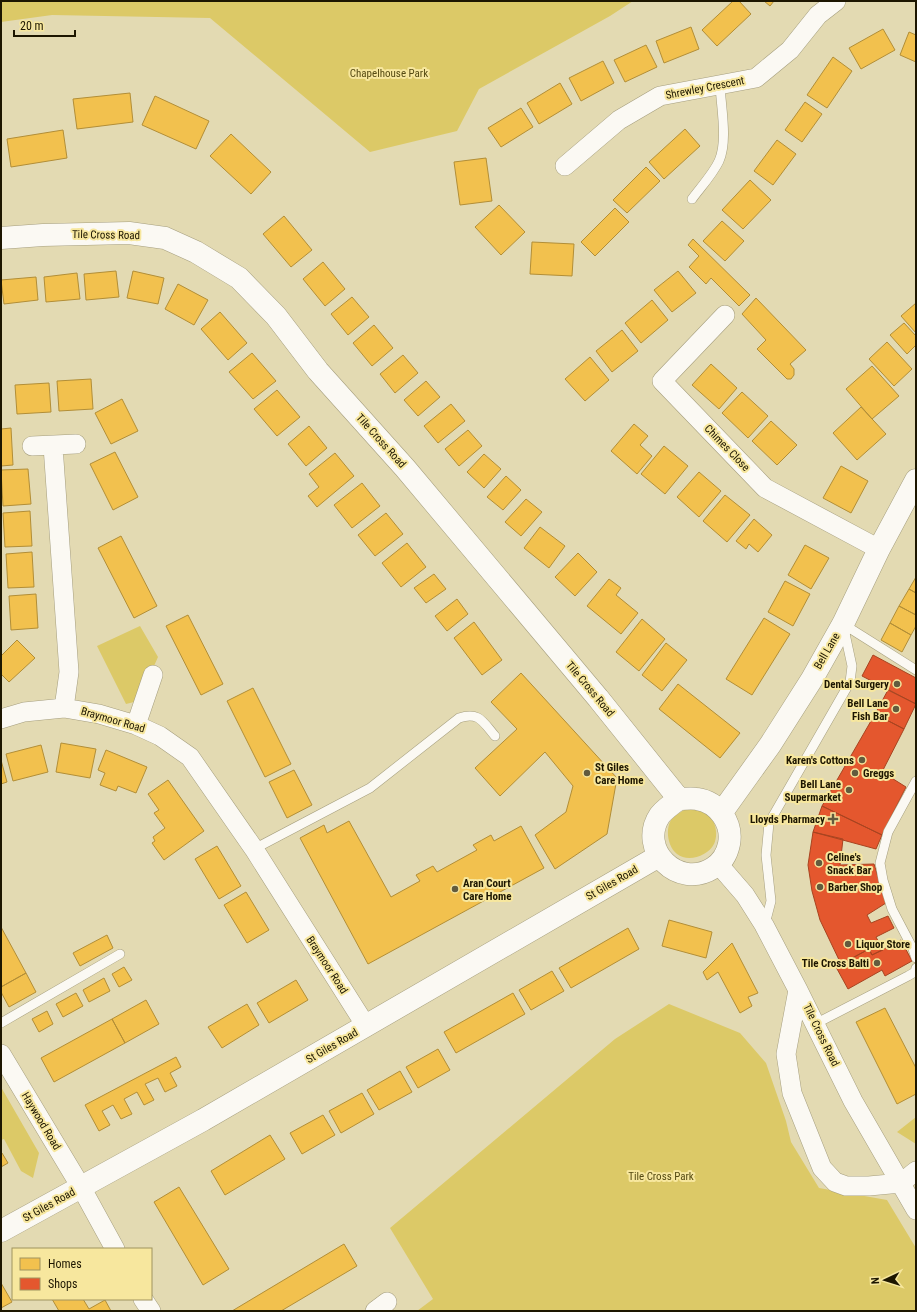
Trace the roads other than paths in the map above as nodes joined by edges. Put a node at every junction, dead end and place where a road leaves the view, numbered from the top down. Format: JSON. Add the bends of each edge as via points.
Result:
{"nodes":[{"id":1,"x":836,"y":1,"type":"edge"},
{"id":2,"x":720,"y":85,"type":"junction"},
{"id":3,"x":565,"y":166,"type":"dead end"},
{"id":4,"x":692,"y":199,"type":"dead end"},
{"id":5,"x":1,"y":238,"type":"edge"},
{"id":6,"x":725,"y":315,"type":"dead end"},
{"id":7,"x":76,"y":444,"type":"dead end"},
{"id":8,"x":32,"y":446,"type":"dead end"},
{"id":9,"x":53,"y":446,"type":"junction"},
{"id":10,"x":916,"y":480,"type":"edge"},
{"id":11,"x":879,"y":549,"type":"junction"},
{"id":12,"x":843,"y":624,"type":"junction"},
{"id":13,"x":916,"y":670,"type":"edge"},
{"id":14,"x":153,"y":675,"type":"dead end"},
{"id":15,"x":64,"y":708,"type":"junction"},
{"id":16,"x":1,"y":719,"type":"edge"},
{"id":17,"x":136,"y":725,"type":"junction"},
{"id":18,"x":495,"y":736,"type":"dead end"},
{"id":19,"x":916,"y":781,"type":"edge"},
{"id":20,"x":679,"y":799,"type":"junction"},
{"id":21,"x":722,"y":812,"type":"junction"},
{"id":22,"x":254,"y":849,"type":"junction"},
{"id":23,"x":659,"y":856,"type":"junction"},
{"id":24,"x":718,"y":864,"type":"junction"},
{"id":25,"x":764,"y":925,"type":"junction"},
{"id":26,"x":120,"y":954,"type":"dead end"},
{"id":27,"x":916,"y":958,"type":"edge"},
{"id":28,"x":916,"y":968,"type":"edge"},
{"id":29,"x":798,"y":990,"type":"junction"},
{"id":30,"x":1,"y":1023,"type":"edge"},
{"id":31,"x":816,"y":1024,"type":"junction"},
{"id":32,"x":366,"y":1026,"type":"junction"},
{"id":33,"x":1,"y":1054,"type":"edge"},
{"id":34,"x":916,"y":1171,"type":"edge"},
{"id":35,"x":901,"y":1183,"type":"junction"},
{"id":36,"x":81,"y":1187,"type":"junction"},
{"id":37,"x":916,"y":1210,"type":"edge"},
{"id":38,"x":1,"y":1231,"type":"edge"},
{"id":39,"x":114,"y":1248,"type":"edge"},
{"id":40,"x":144,"y":1300,"type":"edge"},
{"id":41,"x":151,"y":1311,"type":"edge"}],
"edges":[{"from":1,"to":2,"type":"street","name":"Shrewley Crescent","via":[[818,15],[790,50],[756,78]]},
{"from":2,"to":3,"type":"street","name":"Shrewley Crescent","via":[[660,96],[619,120]]},
{"from":2,"to":4,"type":"lane","via":[[723,140],[721,156]]},
{"from":5,"to":20,"type":"street","name":"Tile Cross Road","via":[[129,233],[164,238],[196,252],[239,278],[276,316],[318,371],[415,480]]},
{"from":6,"to":11,"type":"street","name":"Chimes Close","via":[[662,381],[765,488]]},
{"from":7,"to":9,"type":"street"},
{"from":8,"to":9,"type":"street"},
{"from":9,"to":15,"type":"street","via":[[69,672]]},
{"from":10,"to":11,"type":"street","name":"Bell Lane"},
{"from":11,"to":12,"type":"street","name":"Bell Lane"},
{"from":12,"to":13,"type":"lane"},
{"from":12,"to":21,"type":"street","name":"Bell Lane","via":[[770,745]]},
{"from":12,"to":25,"type":"lane","via":[[852,666],[850,682],[768,823],[766,855],[771,901]]},
{"from":14,"to":17,"type":"street"},
{"from":15,"to":16,"type":"street","name":"Braymoor Road","via":[[24,712]]},
{"from":15,"to":17,"type":"street","name":"Braymoor Road","via":[[99,714]]},
{"from":17,"to":22,"type":"street","name":"Braymoor Road","via":[[160,736],[190,757]]},
{"from":18,"to":22,"type":"lane","via":[[480,718],[474,715],[459,718],[370,788]]},
{"from":19,"to":27,"type":"lane","via":[[888,832],[880,863],[892,909]]},
{"from":20,"to":21,"type":"street","via":[[702,800]]},
{"from":20,"to":23,"type":"street","via":[[664,811],[656,826],[655,847]]},
{"from":21,"to":24,"type":"street","via":[[728,827],[729,840],[726,854]]},
{"from":22,"to":32,"type":"street","name":"Braymoor Road"},
{"from":23,"to":24,"type":"street","via":[[666,865],[686,874],[700,874]]},
{"from":23,"to":32,"type":"street","name":"St Giles Road"},
{"from":24,"to":25,"type":"street","name":"Tile Cross Road","via":[[745,895]]},
{"from":25,"to":29,"type":"street","name":"Tile Cross Road"},
{"from":26,"to":30,"type":"lane"},
{"from":28,"to":31,"type":"lane","via":[[915,972],[908,976]]},
{"from":29,"to":31,"type":"street","name":"Tile Cross Road"},
{"from":29,"to":35,"type":"street","via":[[786,1054],[792,1093],[822,1168],[835,1182],[846,1186]]},
{"from":31,"to":35,"type":"street","name":"Tile Cross Road","via":[[853,1101]]},
{"from":32,"to":36,"type":"street","name":"St Giles Road"},
{"from":33,"to":36,"type":"street","name":"Haywood Road"},
{"from":34,"to":35,"type":"street"},
{"from":35,"to":37,"type":"street","name":"Tile Cross Road"},
{"from":36,"to":38,"type":"street","name":"St Giles Road"},
{"from":36,"to":39,"type":"street","name":"Haywood Road"},
{"from":40,"to":41,"type":"street"}]}
